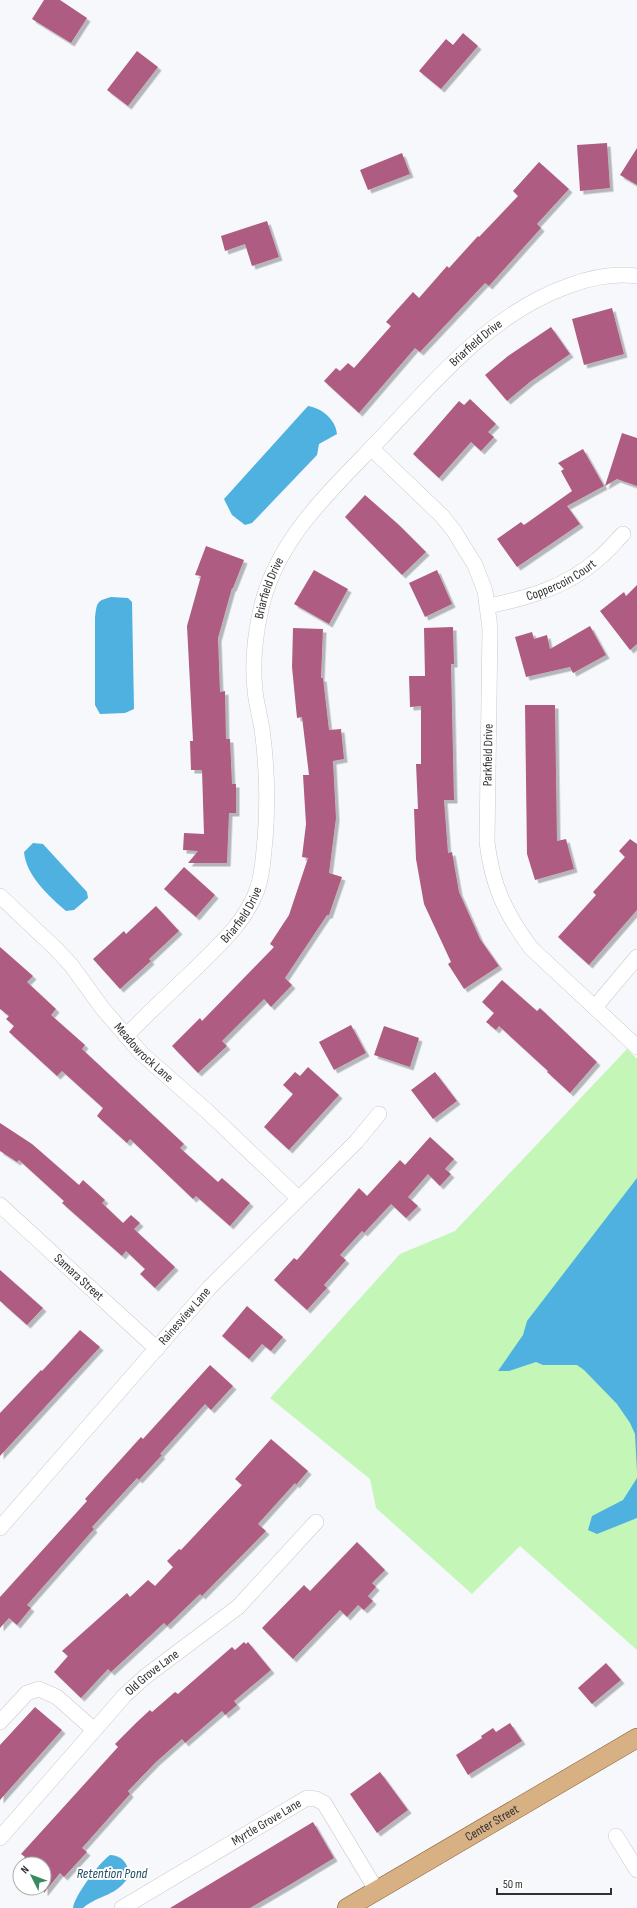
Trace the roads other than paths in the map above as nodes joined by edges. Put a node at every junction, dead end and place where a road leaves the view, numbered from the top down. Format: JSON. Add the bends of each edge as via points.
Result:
{"nodes":[{"id":1,"x":637,"y":276,"type":"edge"},
{"id":2,"x":371,"y":448,"type":"junction"},
{"id":3,"x":623,"y":534,"type":"dead end"},
{"id":4,"x":488,"y":606,"type":"junction"},
{"id":5,"x":0,"y":896,"type":"edge"},
{"id":6,"x":637,"y":957,"type":"edge"},
{"id":7,"x":594,"y":1007,"type":"junction"},
{"id":8,"x":126,"y":1036,"type":"junction"},
{"id":9,"x":637,"y":1047,"type":"edge"},
{"id":10,"x":379,"y":1114,"type":"dead end"},
{"id":11,"x":298,"y":1198,"type":"junction"},
{"id":12,"x":0,"y":1206,"type":"edge"},
{"id":13,"x":157,"y":1349,"type":"junction"},
{"id":14,"x":316,"y":1522,"type":"dead end"},
{"id":15,"x":0,"y":1528,"type":"edge"},
{"id":16,"x":0,"y":1722,"type":"edge"},
{"id":17,"x":93,"y":1729,"type":"junction"},
{"id":18,"x":637,"y":1738,"type":"edge"},
{"id":19,"x":616,"y":1836,"type":"dead end"},
{"id":20,"x":0,"y":1838,"type":"edge"},
{"id":21,"x":637,"y":1870,"type":"edge"},
{"id":22,"x":377,"y":1890,"type":"junction"},
{"id":23,"x":122,"y":1908,"type":"edge"},
{"id":24,"x":347,"y":1908,"type":"edge"}],
"edges":[{"from":1,"to":2,"type":"street","name":"Briarfield Drive","via":[[578,282],[545,295],[503,320],[460,355]]},
{"from":2,"to":4,"type":"street","name":"Parkfield Drive","via":[[442,516],[454,531],[474,565],[485,591]]},
{"from":2,"to":8,"type":"street","name":"Briarfield Drive","via":[[297,530],[275,569],[261,607],[254,651],[254,672],[267,785],[261,880],[256,893],[241,921],[229,935]]},
{"from":3,"to":4,"type":"street","name":"Coppercoin Court","via":[[597,560],[560,585]]},
{"from":4,"to":7,"type":"street","name":"Parkfield Drive","via":[[490,628],[487,842],[494,882],[508,914],[530,948]]},
{"from":5,"to":8,"type":"street","name":"Meadowrock Lane","via":[[66,959]]},
{"from":6,"to":7,"type":"street"},
{"from":7,"to":9,"type":"street","name":"Parkfield Drive"},
{"from":8,"to":11,"type":"street","name":"Meadowrock Lane","via":[[142,1054],[208,1112]]},
{"from":10,"to":11,"type":"street","name":"Rainesview Lane","via":[[356,1142]]},
{"from":11,"to":13,"type":"street","name":"Rainesview Lane","via":[[230,1266]]},
{"from":12,"to":13,"type":"street","name":"Samara Street"},
{"from":13,"to":15,"type":"street","name":"Rainesview Lane"},
{"from":14,"to":17,"type":"street","name":"Old Grove Lane","via":[[238,1607],[146,1676]]},
{"from":16,"to":17,"type":"street","via":[[27,1693],[39,1689],[57,1697]]},
{"from":17,"to":20,"type":"street","name":"Old Grove Lane"},
{"from":18,"to":22,"type":"main road","name":"Center Street"},
{"from":19,"to":21,"type":"street"},
{"from":22,"to":23,"type":"street","name":"Myrtle Grove Lane","via":[[324,1804],[316,1799],[307,1798]]},
{"from":22,"to":24,"type":"main road","name":"Center Street"}]}
